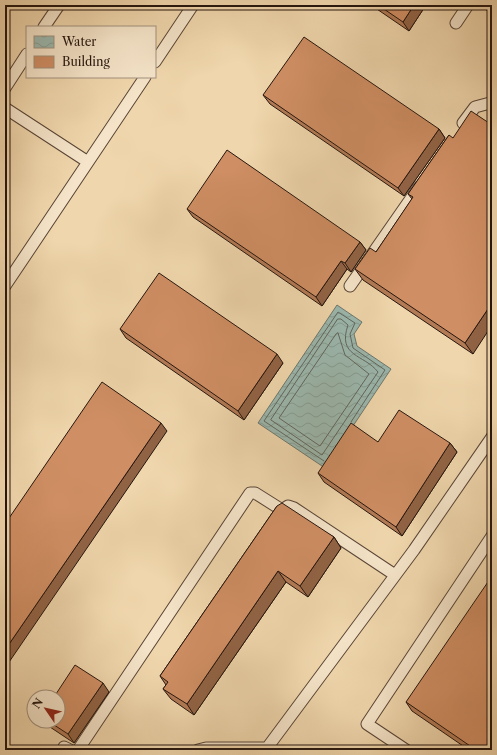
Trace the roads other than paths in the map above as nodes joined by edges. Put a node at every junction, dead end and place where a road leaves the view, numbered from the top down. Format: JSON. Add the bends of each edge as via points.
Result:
{"nodes":[{"id":1,"x":58,"y":5,"type":"edge"},
{"id":2,"x":194,"y":5,"type":"edge"},
{"id":3,"x":468,"y":5,"type":"edge"},
{"id":4,"x":456,"y":23,"type":"dead end"},
{"id":5,"x":45,"y":26,"type":"edge"},
{"id":6,"x":26,"y":56,"type":"edge"},
{"id":7,"x":156,"y":61,"type":"edge"},
{"id":8,"x":144,"y":78,"type":"edge"},
{"id":9,"x":5,"y":88,"type":"edge"},
{"id":10,"x":492,"y":104,"type":"edge"},
{"id":11,"x":5,"y":108,"type":"edge"},
{"id":12,"x":457,"y":133,"type":"edge"},
{"id":13,"x":88,"y":162,"type":"junction"},
{"id":14,"x":426,"y":178,"type":"edge"},
{"id":15,"x":5,"y":286,"type":"edge"},
{"id":16,"x":350,"y":286,"type":"dead end"},
{"id":17,"x":492,"y":438,"type":"edge"},
{"id":18,"x":492,"y":536,"type":"edge"},
{"id":19,"x":395,"y":575,"type":"junction"},
{"id":20,"x":78,"y":750,"type":"edge"},
{"id":21,"x":198,"y":750,"type":"edge"},
{"id":22,"x":406,"y":750,"type":"edge"}],
"edges":[{"from":1,"to":5,"type":"lane"},
{"from":2,"to":7,"type":"lane"},
{"from":3,"to":4,"type":"lane"},
{"from":6,"to":9,"type":"lane"},
{"from":8,"to":13,"type":"lane"},
{"from":10,"to":12,"type":"lane","via":[[475,107]]},
{"from":11,"to":13,"type":"lane"},
{"from":13,"to":15,"type":"lane"},
{"from":14,"to":16,"type":"lane"},
{"from":17,"to":19,"type":"lane"},
{"from":18,"to":22,"type":"lane","via":[[367,724]]},
{"from":19,"to":20,"type":"lane","via":[[294,508],[288,506],[282,510],[250,493]]},
{"from":19,"to":21,"type":"lane","via":[[267,748]]}]}
